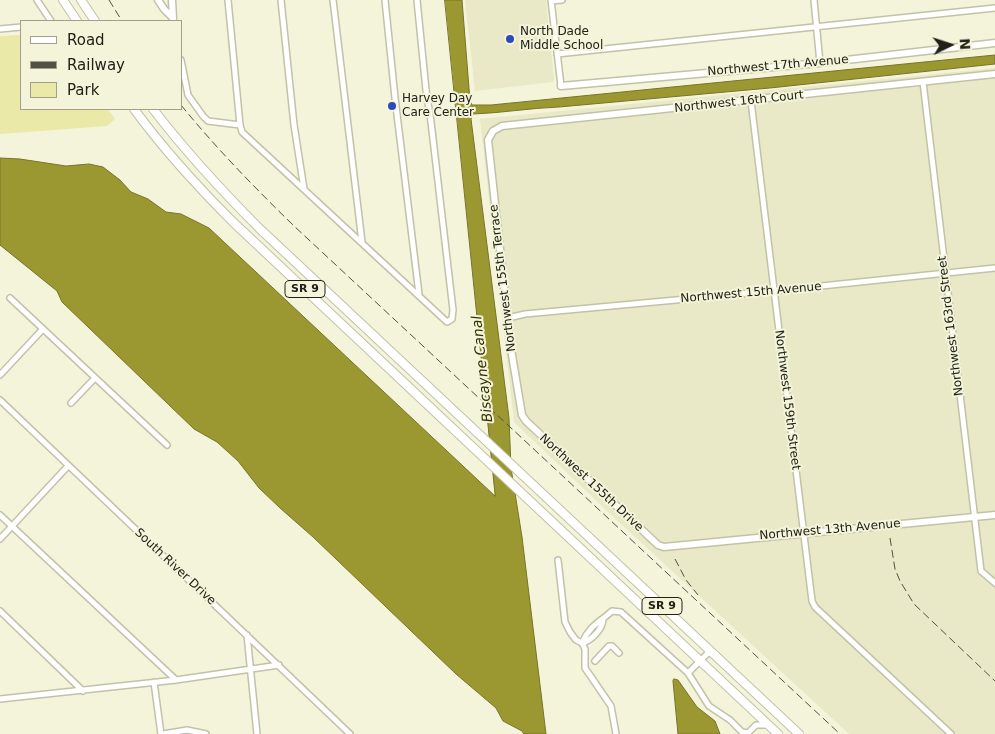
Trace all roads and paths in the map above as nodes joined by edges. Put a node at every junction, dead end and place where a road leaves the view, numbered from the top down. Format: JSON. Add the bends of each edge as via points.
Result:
{"nodes":[{"id":1,"x":37,"y":0,"type":"edge"},
{"id":2,"x":63,"y":0,"type":"edge"},
{"id":3,"x":81,"y":0,"type":"edge"},
{"id":4,"x":158,"y":0,"type":"edge"},
{"id":5,"x":172,"y":0,"type":"edge"},
{"id":6,"x":228,"y":0,"type":"edge"},
{"id":7,"x":281,"y":0,"type":"edge"},
{"id":8,"x":333,"y":0,"type":"edge"},
{"id":9,"x":385,"y":0,"type":"edge"},
{"id":10,"x":417,"y":0,"type":"edge"},
{"id":11,"x":562,"y":0,"type":"edge"},
{"id":12,"x":814,"y":0,"type":"edge"},
{"id":13,"x":551,"y":1,"type":"edge"},
{"id":14,"x":995,"y":8,"type":"edge"},
{"id":15,"x":88,"y":11,"type":"junction"},
{"id":16,"x":50,"y":20,"type":"edge"},
{"id":17,"x":76,"y":20,"type":"edge"},
{"id":18,"x":94,"y":20,"type":"edge"},
{"id":19,"x":173,"y":20,"type":"edge"},
{"id":20,"x":816,"y":26,"type":"junction"},
{"id":21,"x":20,"y":27,"type":"edge"},
{"id":22,"x":0,"y":29,"type":"edge"},
{"id":23,"x":995,"y":43,"type":"edge"},
{"id":24,"x":557,"y":54,"type":"junction"},
{"id":25,"x":820,"y":63,"type":"junction"},
{"id":26,"x":182,"y":65,"type":"edge"},
{"id":27,"x":995,"y":74,"type":"edge"},
{"id":28,"x":923,"y":82,"type":"junction"},
{"id":29,"x":562,"y":86,"type":"joint"},
{"id":30,"x":751,"y":101,"type":"junction"},
{"id":31,"x":135,"y":110,"type":"edge"},
{"id":32,"x":154,"y":110,"type":"edge"},
{"id":33,"x":240,"y":124,"type":"junction"},
{"id":34,"x":488,"y":140,"type":"joint"},
{"id":35,"x":304,"y":190,"type":"junction"},
{"id":36,"x":362,"y":243,"type":"junction"},
{"id":37,"x":995,"y":268,"type":"edge"},
{"id":38,"x":945,"y":273,"type":"junction"},
{"id":39,"x":773,"y":291,"type":"junction"},
{"id":40,"x":419,"y":295,"type":"junction"},
{"id":41,"x":10,"y":298,"type":"dead end"},
{"id":42,"x":508,"y":318,"type":"junction"},
{"id":43,"x":42,"y":330,"type":"junction"},
{"id":44,"x":0,"y":375,"type":"edge"},
{"id":45,"x":95,"y":378,"type":"junction"},
{"id":46,"x":0,"y":400,"type":"edge"},
{"id":47,"x":71,"y":403,"type":"dead end"},
{"id":48,"x":522,"y":415,"type":"joint"},
{"id":49,"x":167,"y":445,"type":"dead end"},
{"id":50,"x":68,"y":466,"type":"junction"},
{"id":51,"x":995,"y":514,"type":"edge"},
{"id":52,"x":0,"y":515,"type":"edge"},
{"id":53,"x":975,"y":517,"type":"junction"},
{"id":54,"x":12,"y":526,"type":"junction"},
{"id":55,"x":803,"y":533,"type":"junction"},
{"id":56,"x":0,"y":539,"type":"edge"},
{"id":57,"x":664,"y":547,"type":"joint"},
{"id":58,"x":558,"y":560,"type":"dead end"},
{"id":59,"x":995,"y":583,"type":"edge"},
{"id":60,"x":0,"y":611,"type":"edge"},
{"id":61,"x":247,"y":635,"type":"junction"},
{"id":62,"x":582,"y":643,"type":"junction"},
{"id":63,"x":712,"y":652,"type":"junction"},
{"id":64,"x":619,"y":653,"type":"dead end"},
{"id":65,"x":595,"y":661,"type":"dead end"},
{"id":66,"x":701,"y":662,"type":"junction"},
{"id":67,"x":279,"y":666,"type":"junction"},
{"id":68,"x":250,"y":670,"type":"junction"},
{"id":69,"x":688,"y":673,"type":"junction"},
{"id":70,"x":176,"y":680,"type":"junction"},
{"id":71,"x":154,"y":682,"type":"junction"},
{"id":72,"x":82,"y":691,"type":"junction"},
{"id":73,"x":0,"y":699,"type":"edge"},
{"id":74,"x":769,"y":725,"type":"junction"},
{"id":75,"x":162,"y":734,"type":"edge"},
{"id":76,"x":206,"y":734,"type":"edge"},
{"id":77,"x":249,"y":734,"type":"edge"},
{"id":78,"x":257,"y":734,"type":"edge"},
{"id":79,"x":350,"y":734,"type":"edge"},
{"id":80,"x":616,"y":734,"type":"edge"},
{"id":81,"x":778,"y":734,"type":"edge"},
{"id":82,"x":799,"y":734,"type":"edge"},
{"id":83,"x":951,"y":734,"type":"edge"}],
"edges":[{"from":1,"to":16,"type":"street"},
{"from":2,"to":17,"type":"main road"},
{"from":3,"to":15,"type":"main road"},
{"from":4,"to":19,"type":"street"},
{"from":5,"to":19,"type":"street"},
{"from":6,"to":33,"type":"street"},
{"from":7,"to":35,"type":"street"},
{"from":8,"to":36,"type":"street"},
{"from":9,"to":40,"type":"street"},
{"from":10,"to":40,"type":"street","via":[[454,310],[452,320],[447,322]]},
{"from":11,"to":13,"type":"street"},
{"from":12,"to":20,"type":"street"},
{"from":13,"to":24,"type":"street"},
{"from":14,"to":20,"type":"street"},
{"from":15,"to":17,"type":"main road"},
{"from":15,"to":18,"type":"main road"},
{"from":20,"to":24,"type":"street"},
{"from":20,"to":25,"type":"street"},
{"from":21,"to":22,"type":"street"},
{"from":23,"to":25,"type":"street","name":"Northwest 17th Avenue"},
{"from":24,"to":29,"type":"street"},
{"from":25,"to":29,"type":"street","name":"Northwest 17th Avenue"},
{"from":26,"to":33,"type":"street","via":[[188,96],[202,116],[208,121]]},
{"from":27,"to":28,"type":"street","name":"Northwest 16th Court"},
{"from":28,"to":30,"type":"street","name":"Northwest 16th Court"},
{"from":28,"to":38,"type":"street","name":"Northwest 163rd Street"},
{"from":30,"to":34,"type":"street","name":"Northwest 16th Court","via":[[502,126],[493,131]]},
{"from":30,"to":39,"type":"street","name":"Northwest 159th Street"},
{"from":31,"to":66,"type":"main road","number":"SR 9","via":[[158,142],[203,192]]},
{"from":32,"to":63,"type":"main road","number":"SR 9","via":[[214,182],[260,229]]},
{"from":33,"to":35,"type":"street","via":[[242,132]]},
{"from":34,"to":42,"type":"street","name":"Northwest 155th Terrace"},
{"from":35,"to":36,"type":"street"},
{"from":36,"to":40,"type":"street"},
{"from":37,"to":38,"type":"street","name":"Northwest 15th Avenue"},
{"from":38,"to":39,"type":"street","name":"Northwest 15th Avenue"},
{"from":38,"to":53,"type":"street","name":"Northwest 163rd Street"},
{"from":39,"to":42,"type":"street","name":"Northwest 15th Avenue"},
{"from":39,"to":55,"type":"street","name":"Northwest 159th Street"},
{"from":41,"to":43,"type":"street"},
{"from":42,"to":48,"type":"street","name":"Northwest 155th Terrace"},
{"from":43,"to":44,"type":"street"},
{"from":43,"to":45,"type":"street"},
{"from":45,"to":47,"type":"street"},
{"from":45,"to":49,"type":"street"},
{"from":46,"to":50,"type":"street","name":"South River Drive"},
{"from":48,"to":57,"type":"street","name":"Northwest 155th Drive","via":[[651,539]]},
{"from":50,"to":54,"type":"street"},
{"from":50,"to":61,"type":"street","name":"South River Drive"},
{"from":51,"to":53,"type":"street","name":"Northwest 13th Avenue"},
{"from":52,"to":54,"type":"street"},
{"from":53,"to":55,"type":"street","name":"Northwest 13th Avenue"},
{"from":53,"to":59,"type":"street","name":"Northwest 163rd Street","via":[[981,570]]},
{"from":54,"to":56,"type":"street"},
{"from":54,"to":70,"type":"street"},
{"from":55,"to":57,"type":"street","name":"Northwest 13th Avenue"},
{"from":55,"to":83,"type":"street","name":"Northwest 159th Street","via":[[815,607]]},
{"from":58,"to":62,"type":"street","via":[[566,622],[576,640]]},
{"from":60,"to":72,"type":"street"},
{"from":61,"to":67,"type":"street","name":"South River Drive"},
{"from":61,"to":68,"type":"street"},
{"from":62,"to":69,"type":"street","via":[[587,642],[612,611],[621,612]]},
{"from":62,"to":80,"type":"street","via":[[586,668],[612,706]]},
{"from":63,"to":66,"type":"street"},
{"from":63,"to":82,"type":"main road","number":"SR 9"},
{"from":64,"to":65,"type":"street","via":[[609,646]]},
{"from":66,"to":69,"type":"street"},
{"from":66,"to":74,"type":"main road","number":"SR 9"},
{"from":67,"to":68,"type":"street"},
{"from":67,"to":79,"type":"street","name":"South River Drive"},
{"from":68,"to":70,"type":"street"},
{"from":68,"to":78,"type":"street"},
{"from":69,"to":74,"type":"street","via":[[709,706],[742,732],[748,732],[756,725]]},
{"from":70,"to":71,"type":"street"},
{"from":71,"to":72,"type":"street"},
{"from":71,"to":75,"type":"street"},
{"from":72,"to":73,"type":"street"},
{"from":74,"to":81,"type":"main road","number":"SR 9"},
{"from":75,"to":76,"type":"street","via":[[187,730]]},
{"from":77,"to":78,"type":"street"}]}
